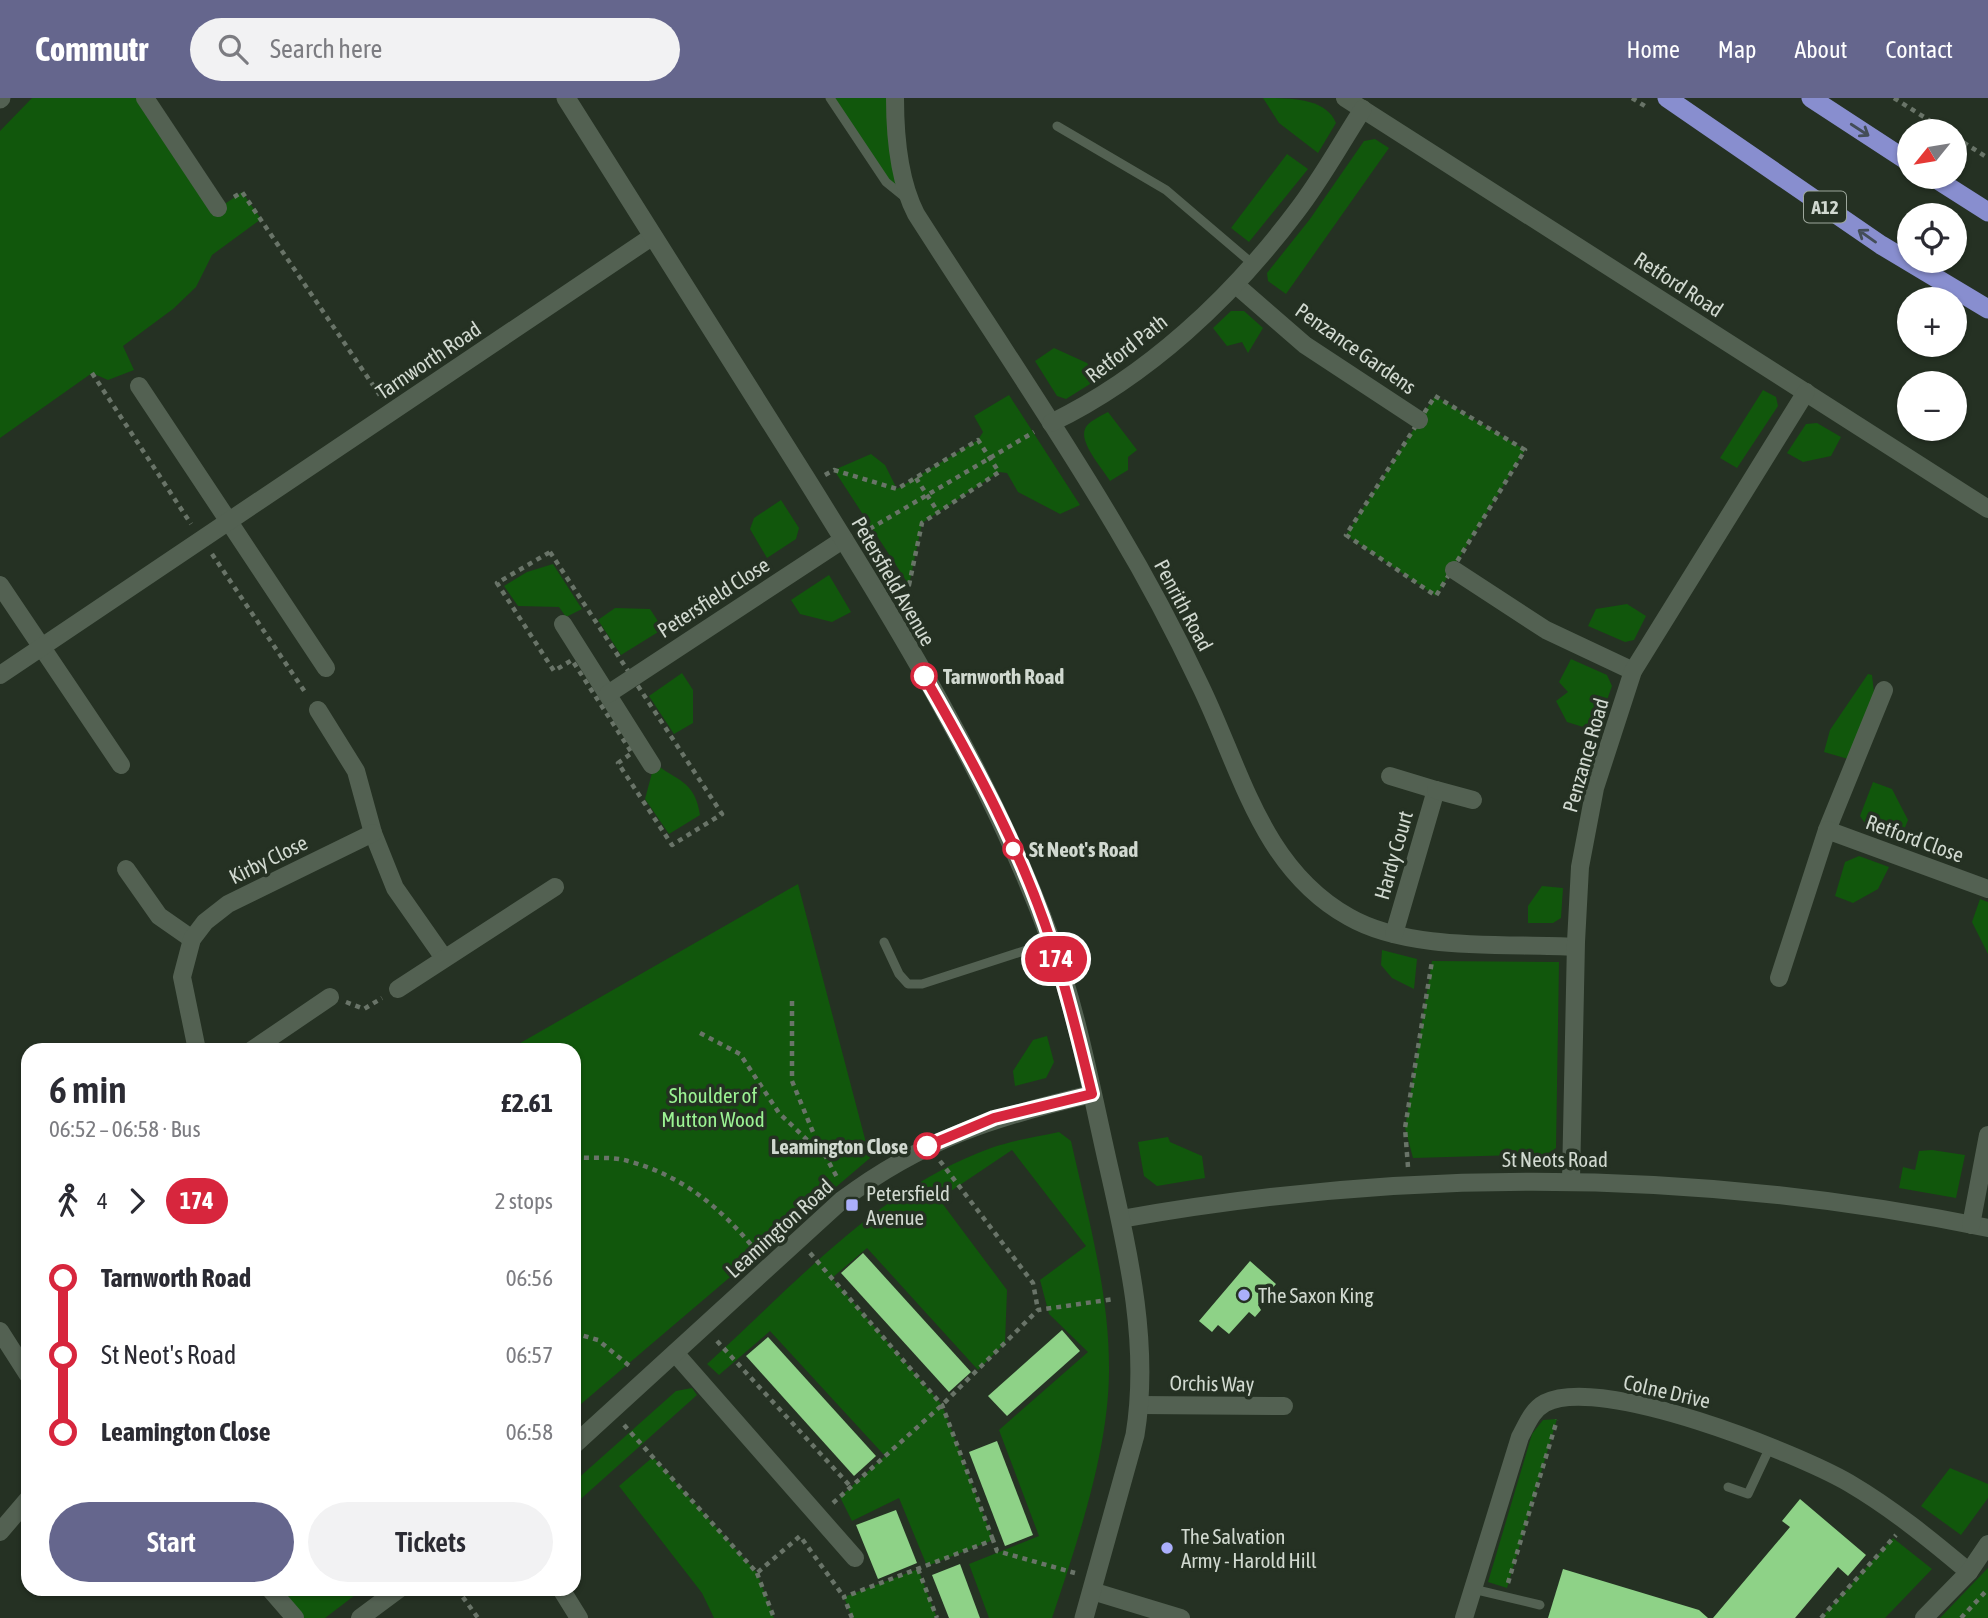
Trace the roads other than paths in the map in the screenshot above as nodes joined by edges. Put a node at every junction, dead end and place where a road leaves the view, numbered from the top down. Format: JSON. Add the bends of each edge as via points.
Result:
{"nodes":[{"id":1,"x":145,"y":98,"type":"edge"},
{"id":2,"x":566,"y":98,"type":"edge"},
{"id":3,"x":830,"y":98,"type":"edge"},
{"id":4,"x":895,"y":98,"type":"edge"},
{"id":5,"x":1345,"y":98,"type":"edge"},
{"id":6,"x":1667,"y":98,"type":"edge"},
{"id":7,"x":1811,"y":98,"type":"edge"},
{"id":8,"x":1363,"y":109,"type":"junction"},
{"id":9,"x":1057,"y":126,"type":"dead end"},
{"id":10,"x":1897,"y":154,"type":"edge"},
{"id":11,"x":1952,"y":189,"type":"edge"},
{"id":12,"x":910,"y":201,"type":"junction"},
{"id":13,"x":218,"y":208,"type":"road end"},
{"id":14,"x":1988,"y":212,"type":"edge"},
{"id":15,"x":653,"y":236,"type":"junction"},
{"id":16,"x":1254,"y":265,"type":"junction"},
{"id":17,"x":1236,"y":285,"type":"junction"},
{"id":18,"x":1988,"y":309,"type":"edge"},
{"id":19,"x":139,"y":386,"type":"dead end"},
{"id":20,"x":1806,"y":392,"type":"junction"},
{"id":21,"x":1419,"y":420,"type":"road end"},
{"id":22,"x":1051,"y":423,"type":"junction"},
{"id":23,"x":1988,"y":509,"type":"edge"},
{"id":24,"x":227,"y":522,"type":"junction"},
{"id":25,"x":844,"y":539,"type":"junction"},
{"id":26,"x":1454,"y":570,"type":"road end"},
{"id":27,"x":0,"y":585,"type":"edge"},
{"id":28,"x":563,"y":624,"type":"dead end"},
{"id":29,"x":42,"y":648,"type":"junction"},
{"id":30,"x":326,"y":668,"type":"dead end"},
{"id":31,"x":1633,"y":671,"type":"junction"},
{"id":32,"x":0,"y":676,"type":"edge"},
{"id":33,"x":1884,"y":690,"type":"dead end"},
{"id":34,"x":608,"y":694,"type":"junction"},
{"id":35,"x":318,"y":710,"type":"road end"},
{"id":36,"x":121,"y":765,"type":"dead end"},
{"id":37,"x":652,"y":765,"type":"dead end"},
{"id":38,"x":1390,"y":776,"type":"dead end"},
{"id":39,"x":1436,"y":790,"type":"junction"},
{"id":40,"x":1473,"y":800,"type":"dead end"},
{"id":41,"x":1827,"y":830,"type":"junction"},
{"id":42,"x":373,"y":833,"type":"junction"},
{"id":43,"x":126,"y":869,"type":"dead end"},
{"id":44,"x":555,"y":887,"type":"dead end"},
{"id":45,"x":1988,"y":889,"type":"edge"},
{"id":46,"x":1394,"y":934,"type":"junction"},
{"id":47,"x":192,"y":939,"type":"junction"},
{"id":48,"x":884,"y":942,"type":"dead end"},
{"id":49,"x":1051,"y":942,"type":"junction"},
{"id":50,"x":1575,"y":947,"type":"junction"},
{"id":51,"x":444,"y":958,"type":"junction"},
{"id":52,"x":1779,"y":978,"type":"dead end"},
{"id":53,"x":398,"y":989,"type":"road end"},
{"id":54,"x":330,"y":997,"type":"road end"},
{"id":55,"x":196,"y":1043,"type":"edge"},
{"id":56,"x":262,"y":1043,"type":"edge"},
{"id":57,"x":1092,"y":1094,"type":"junction"},
{"id":58,"x":1988,"y":1135,"type":"edge"},
{"id":59,"x":1571,"y":1180,"type":"junction"},
{"id":60,"x":1121,"y":1219,"type":"junction"},
{"id":61,"x":1980,"y":1227,"type":"edge"},
{"id":62,"x":0,"y":1331,"type":"edge"},
{"id":63,"x":675,"y":1353,"type":"junction"},
{"id":64,"x":21,"y":1364,"type":"edge"},
{"id":65,"x":1140,"y":1405,"type":"junction"},
{"id":66,"x":1284,"y":1406,"type":"dead end"},
{"id":67,"x":581,"y":1439,"type":"edge"},
{"id":68,"x":1770,"y":1445,"type":"junction"},
{"id":69,"x":1728,"y":1487,"type":"dead end"},
{"id":70,"x":21,"y":1507,"type":"edge"},
{"id":71,"x":0,"y":1532,"type":"edge"},
{"id":72,"x":1988,"y":1544,"type":"edge"},
{"id":73,"x":855,"y":1558,"type":"dead end"},
{"id":74,"x":1969,"y":1572,"type":"junction"},
{"id":75,"x":1094,"y":1585,"type":"junction"},
{"id":76,"x":1473,"y":1589,"type":"junction"},
{"id":77,"x":276,"y":1596,"type":"edge"},
{"id":78,"x":390,"y":1596,"type":"edge"},
{"id":79,"x":565,"y":1596,"type":"edge"},
{"id":80,"x":1540,"y":1605,"type":"dead end"},
{"id":81,"x":295,"y":1618,"type":"edge"},
{"id":82,"x":360,"y":1618,"type":"edge"},
{"id":83,"x":579,"y":1618,"type":"edge"},
{"id":84,"x":1084,"y":1618,"type":"edge"},
{"id":85,"x":1181,"y":1618,"type":"edge"},
{"id":86,"x":1464,"y":1618,"type":"edge"},
{"id":87,"x":1924,"y":1618,"type":"edge"}],
"edges":[{"from":1,"to":13,"type":"street"},
{"from":2,"to":15,"type":"street","name":"Petersfield Avenue"},
{"from":3,"to":12,"type":"lane","via":[[886,182]]},
{"from":4,"to":12,"type":"street","name":"Penrith Road","via":[[895,127]]},
{"from":5,"to":8,"type":"street","name":"Retford Road"},
{"from":18,"to":6,"type":"highway","number":"A12","one_way":true,"via":[[1881,245]]},
{"from":7,"to":10,"type":"highway","one_way":true},
{"from":8,"to":16,"type":"street","name":"Retford Path","via":[[1298,210]]},
{"from":8,"to":20,"type":"street","name":"Retford Road"},
{"from":9,"to":16,"type":"lane","via":[[1166,190]]},
{"from":11,"to":14,"type":"highway"},
{"from":12,"to":22,"type":"street","name":"Penrith Road"},
{"from":15,"to":24,"type":"street","name":"Tarnworth Road"},
{"from":15,"to":25,"type":"street","name":"Petersfield Avenue"},
{"from":16,"to":17,"type":"street","name":"Retford Path"},
{"from":17,"to":21,"type":"street","name":"Penzance Gardens","via":[[1305,345]]},
{"from":17,"to":22,"type":"street","name":"Retford Path","via":[[1124,380],[1093,403]]},
{"from":19,"to":24,"type":"street"},
{"from":20,"to":23,"type":"street","name":"Retford Road"},
{"from":20,"to":31,"type":"street","name":"Penzance Road"},
{"from":22,"to":46,"type":"street","name":"Penrith Road","via":[[1118,530],[1176,637],[1263,830],[1301,881],[1350,918]]},
{"from":24,"to":29,"type":"street","name":"Tarnworth Road"},
{"from":24,"to":30,"type":"street"},
{"from":25,"to":34,"type":"street","name":"Petersfield Close"},
{"from":25,"to":49,"type":"street","name":"Petersfield Avenue","via":[[968,754]]},
{"from":26,"to":31,"type":"street","via":[[1546,630]]},
{"from":27,"to":29,"type":"street"},
{"from":28,"to":34,"type":"street"},
{"from":29,"to":32,"type":"street","name":"Tarnworth Road"},
{"from":29,"to":36,"type":"street"},
{"from":31,"to":50,"type":"street","name":"Penzance Road","via":[[1595,788],[1580,867]]},
{"from":33,"to":41,"type":"street"},
{"from":34,"to":37,"type":"street"},
{"from":35,"to":42,"type":"street","via":[[356,771]]},
{"from":38,"to":39,"type":"street","name":"Hardy Court"},
{"from":39,"to":40,"type":"street","name":"Hardy Court"},
{"from":39,"to":46,"type":"street","name":"Hardy Court"},
{"from":41,"to":45,"type":"street","name":"Retford Close"},
{"from":41,"to":52,"type":"street"},
{"from":42,"to":47,"type":"street","name":"Kirby Close","via":[[221,907]]},
{"from":42,"to":51,"type":"street","via":[[395,888]]},
{"from":43,"to":47,"type":"street","via":[[159,916]]},
{"from":44,"to":51,"type":"street"},
{"from":46,"to":50,"type":"street","name":"Penrith Road","via":[[1435,941]]},
{"from":47,"to":55,"type":"street","name":"Kirby Close","via":[[182,977]]},
{"from":48,"to":49,"type":"lane","via":[[908,984],[922,984]]},
{"from":49,"to":57,"type":"street","name":"Petersfield Avenue"},
{"from":50,"to":59,"type":"street","name":"Penzance Road"},
{"from":51,"to":53,"type":"street"},
{"from":54,"to":56,"type":"street"},
{"from":57,"to":60,"type":"street","name":"Petersfield Avenue"},
{"from":57,"to":63,"type":"street","name":"Leamington Road","via":[[994,1118],[877,1174]]},
{"from":58,"to":61,"type":"street"},
{"from":59,"to":60,"type":"street","name":"St Neots Road","via":[[1374,1186],[1246,1199]]},
{"from":59,"to":61,"type":"street","name":"St Neots Road","via":[[1686,1184]]},
{"from":60,"to":65,"type":"street","name":"Petersfield Avenue","via":[[1140,1345]]},
{"from":62,"to":64,"type":"street"},
{"from":63,"to":67,"type":"street","name":"Leamington Road"},
{"from":63,"to":73,"type":"street"},
{"from":65,"to":66,"type":"street","name":"Orchis Way"},
{"from":65,"to":75,"type":"street","name":"Petersfield Avenue","via":[[1112,1529]]},
{"from":68,"to":69,"type":"lane","via":[[1748,1494]]},
{"from":68,"to":74,"type":"street","name":"Colne Drive","via":[[1849,1483],[1908,1521]]},
{"from":68,"to":76,"type":"street","name":"Colne Drive","via":[[1693,1418],[1611,1401],[1562,1399],[1544,1404],[1533,1413],[1520,1437]]},
{"from":70,"to":71,"type":"street"},
{"from":72,"to":74,"type":"street"},
{"from":74,"to":87,"type":"street"},
{"from":75,"to":84,"type":"street","name":"Petersfield Avenue"},
{"from":75,"to":85,"type":"street"},
{"from":76,"to":80,"type":"lane"},
{"from":76,"to":86,"type":"street"},
{"from":77,"to":81,"type":"street"},
{"from":78,"to":82,"type":"street"},
{"from":79,"to":83,"type":"street"}]}
